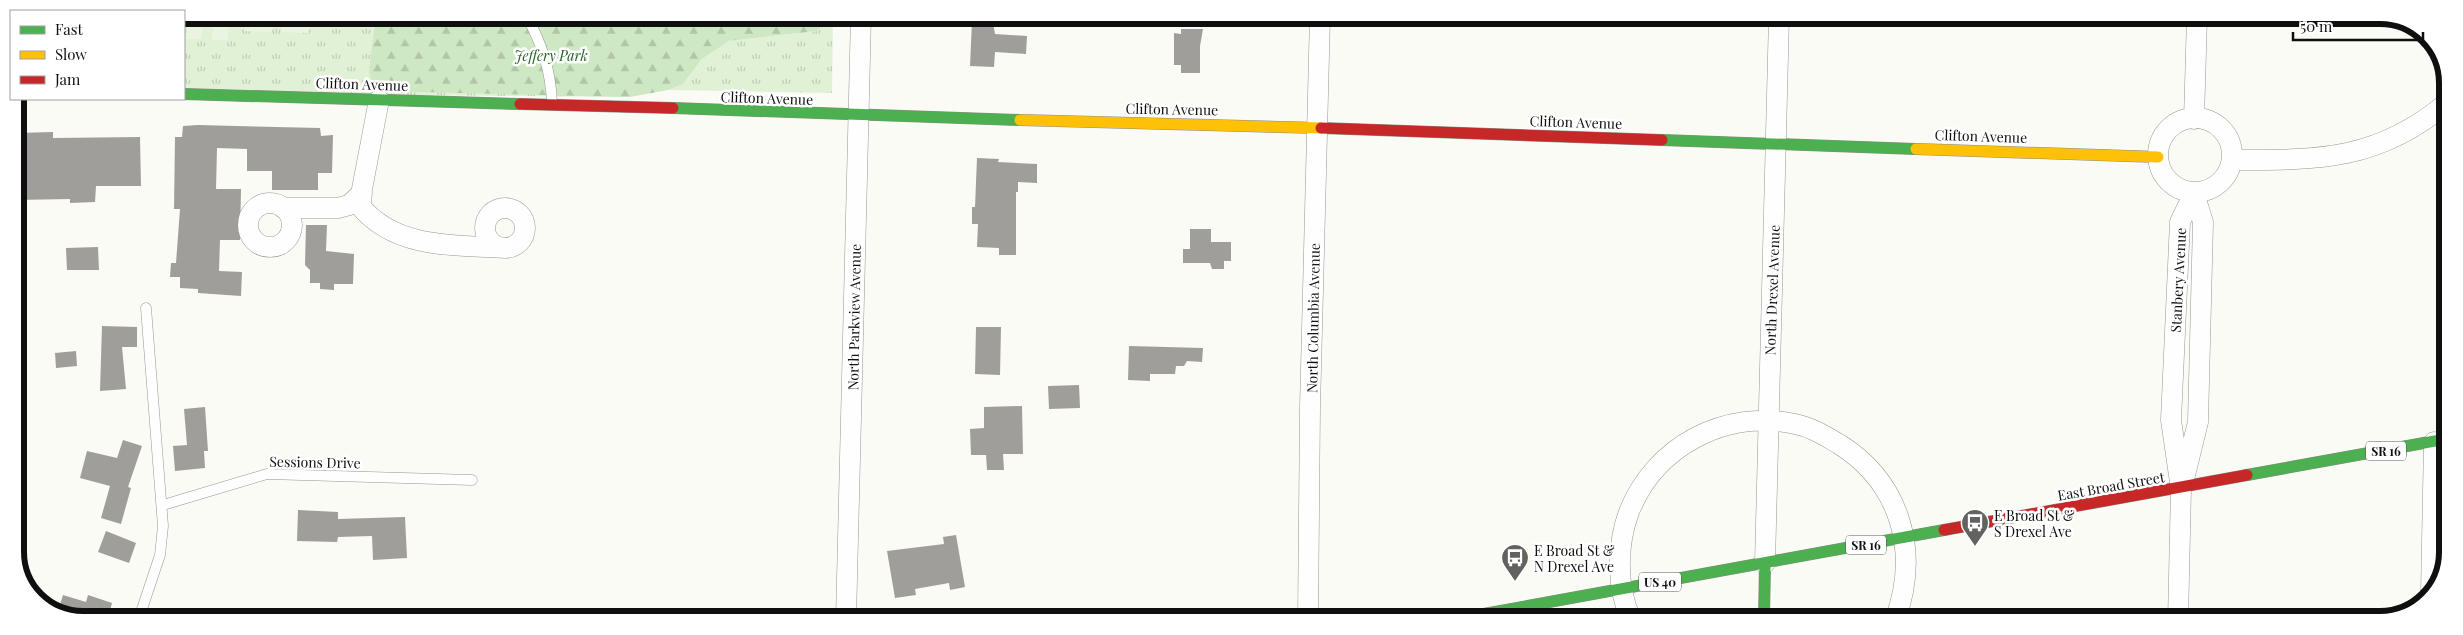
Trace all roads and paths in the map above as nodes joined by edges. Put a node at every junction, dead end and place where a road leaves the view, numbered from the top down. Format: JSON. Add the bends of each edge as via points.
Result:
{"nodes":[{"id":1,"x":531,"y":24,"type":"edge"},
{"id":2,"x":861,"y":24,"type":"edge"},
{"id":3,"x":1320,"y":24,"type":"edge"},
{"id":4,"x":1780,"y":24,"type":"edge"},
{"id":5,"x":2197,"y":24,"type":"edge"},
{"id":6,"x":185,"y":94,"type":"edge"},
{"id":7,"x":380,"y":100,"type":"junction"},
{"id":8,"x":552,"y":105,"type":"junction"},
{"id":9,"x":2439,"y":110,"type":"edge"},
{"id":10,"x":858,"y":116,"type":"junction"},
{"id":11,"x":2194,"y":119,"type":"junction"},
{"id":12,"x":1317,"y":128,"type":"junction"},
{"id":13,"x":1776,"y":143,"type":"junction"},
{"id":14,"x":2158,"y":157,"type":"junction"},
{"id":15,"x":2232,"y":160,"type":"junction"},
{"id":16,"x":362,"y":193,"type":"junction"},
{"id":17,"x":2194,"y":193,"type":"junction"},
{"id":18,"x":283,"y":208,"type":"dead end"},
{"id":19,"x":506,"y":248,"type":"dead end"},
{"id":20,"x":146,"y":308,"type":"dead end"},
{"id":21,"x":1768,"y":421,"type":"junction"},
{"id":22,"x":2439,"y":440,"type":"edge"},
{"id":23,"x":2439,"y":455,"type":"edge"},
{"id":24,"x":472,"y":480,"type":"dead end"},
{"id":25,"x":2181,"y":489,"type":"junction"},
{"id":26,"x":163,"y":505,"type":"junction"},
{"id":27,"x":1904,"y":538,"type":"junction"},
{"id":28,"x":1765,"y":563,"type":"junction"},
{"id":29,"x":2431,"y":582,"type":"edge"},
{"id":30,"x":1622,"y":588,"type":"junction"},
{"id":31,"x":141,"y":611,"type":"edge"},
{"id":32,"x":846,"y":611,"type":"edge"},
{"id":33,"x":1308,"y":611,"type":"edge"},
{"id":34,"x":1499,"y":611,"type":"edge"},
{"id":35,"x":1629,"y":611,"type":"edge"},
{"id":36,"x":1764,"y":611,"type":"edge"},
{"id":37,"x":1898,"y":611,"type":"edge"},
{"id":38,"x":2178,"y":611,"type":"edge"}],
"edges":[{"from":1,"to":8,"type":"lane","via":[[547,63]]},
{"from":2,"to":10,"type":"street","name":"North Parkview Avenue"},
{"from":3,"to":12,"type":"street","name":"North Columbia Avenue"},
{"from":4,"to":13,"type":"street","name":"North Drexel Avenue"},
{"from":5,"to":11,"type":"street"},
{"from":6,"to":7,"type":"street","name":"Clifton Avenue"},
{"from":7,"to":8,"type":"street","name":"Clifton Avenue"},
{"from":7,"to":16,"type":"street"},
{"from":8,"to":10,"type":"street","name":"Clifton Avenue"},
{"from":9,"to":15,"type":"street","via":[[2426,121],[2393,139],[2359,151],[2324,158]]},
{"from":10,"to":12,"type":"street","name":"Clifton Avenue"},
{"from":10,"to":32,"type":"street","name":"North Parkview Avenue"},
{"from":11,"to":14,"type":"street","via":[[2172,126],[2164,135]]},
{"from":11,"to":15,"type":"street","via":[[2207,120],[2227,135],[2232,147]]},
{"from":12,"to":13,"type":"street","name":"Clifton Avenue"},
{"from":12,"to":33,"type":"street","name":"North Columbia Avenue"},
{"from":13,"to":14,"type":"street","name":"Clifton Avenue"},
{"from":13,"to":21,"type":"street","name":"North Drexel Avenue"},
{"from":14,"to":17,"type":"street","via":[[2167,179],[2176,187]]},
{"from":15,"to":17,"type":"street","via":[[2229,172],[2221,182]]},
{"from":16,"to":18,"type":"street","via":[[349,205],[338,208]]},
{"from":16,"to":19,"type":"street","via":[[361,207],[372,220],[389,231],[414,240],[440,244]]},
{"from":17,"to":25,"type":"street","name":"Stanbery Avenue","via":[[2204,222],[2198,422]]},
{"from":17,"to":25,"type":"street","name":"Stanbery Avenue","via":[[2180,222],[2171,420]]},
{"from":20,"to":26,"type":"lane"},
{"from":21,"to":27,"type":"street","via":[[1796,424],[1821,433],[1856,455],[1888,493],[1898,512]]},
{"from":21,"to":28,"type":"street","name":"North Drexel Avenue"},
{"from":21,"to":30,"type":"street","via":[[1737,422],[1706,432],[1677,448],[1655,469],[1636,495],[1624,525],[1620,556]]},
{"from":22,"to":25,"type":"street","name":"East Broad Street","number":"SR 16"},
{"from":23,"to":29,"type":"street"},
{"from":24,"to":26,"type":"lane","name":"Sessions Drive","via":[[267,474]]},
{"from":25,"to":27,"type":"street","name":"East Broad Street","number":"SR 16"},
{"from":25,"to":38,"type":"street"},
{"from":26,"to":31,"type":"lane","via":[[160,555]]},
{"from":27,"to":28,"type":"street","name":"East Broad Street","number":"SR 16"},
{"from":27,"to":37,"type":"street","via":[[1906,573]]},
{"from":28,"to":30,"type":"street","name":"East Broad Street","number":"US 40"},
{"from":28,"to":36,"type":"street"},
{"from":30,"to":34,"type":"street","name":"East Broad Street","number":"US 40"},
{"from":30,"to":35,"type":"street"}]}
